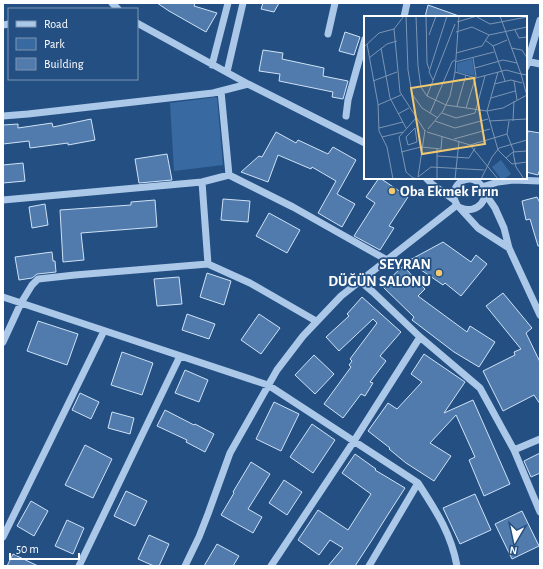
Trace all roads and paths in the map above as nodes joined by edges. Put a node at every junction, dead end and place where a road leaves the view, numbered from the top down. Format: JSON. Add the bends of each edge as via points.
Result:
{"nodes":[{"id":1,"x":228,"y":3,"type":"edge"},
{"id":2,"x":243,"y":3,"type":"edge"},
{"id":3,"x":335,"y":3,"type":"edge"},
{"id":4,"x":407,"y":3,"type":"edge"},
{"id":5,"x":404,"y":16,"type":"edge"},
{"id":6,"x":540,"y":20,"type":"edge"},
{"id":7,"x":138,"y":24,"type":"edge"},
{"id":8,"x":328,"y":34,"type":"dead end"},
{"id":9,"x":364,"y":43,"type":"edge"},
{"id":10,"x":527,"y":60,"type":"edge"},
{"id":11,"x":527,"y":63,"type":"edge"},
{"id":12,"x":540,"y":64,"type":"edge"},
{"id":13,"x":212,"y":65,"type":"junction"},
{"id":14,"x":227,"y":72,"type":"junction"},
{"id":15,"x":248,"y":84,"type":"junction"},
{"id":16,"x":221,"y":91,"type":"junction"},
{"id":17,"x":3,"y":116,"type":"edge"},
{"id":18,"x":346,"y":116,"type":"dead end"},
{"id":19,"x":364,"y":142,"type":"edge"},
{"id":20,"x":229,"y":175,"type":"junction"},
{"id":21,"x":427,"y":179,"type":"edge"},
{"id":22,"x":464,"y":179,"type":"edge"},
{"id":23,"x":498,"y":180,"type":"edge"},
{"id":24,"x":540,"y":181,"type":"edge"},
{"id":25,"x":202,"y":182,"type":"junction"},
{"id":26,"x":484,"y":192,"type":"junction"},
{"id":27,"x":3,"y":200,"type":"edge"},
{"id":28,"x":457,"y":204,"type":"junction"},
{"id":29,"x":508,"y":248,"type":"junction"},
{"id":30,"x":387,"y":260,"type":"junction"},
{"id":31,"x":208,"y":264,"type":"junction"},
{"id":32,"x":360,"y":281,"type":"junction"},
{"id":33,"x":3,"y":297,"type":"edge"},
{"id":34,"x":21,"y":303,"type":"junction"},
{"id":35,"x":540,"y":315,"type":"edge"},
{"id":36,"x":316,"y":321,"type":"junction"},
{"id":37,"x":104,"y":330,"type":"junction"},
{"id":38,"x":420,"y":337,"type":"junction"},
{"id":39,"x":3,"y":342,"type":"edge"},
{"id":40,"x":180,"y":356,"type":"junction"},
{"id":41,"x":268,"y":386,"type":"junction"},
{"id":42,"x":540,"y":439,"type":"edge"},
{"id":43,"x":354,"y":442,"type":"junction"},
{"id":44,"x":514,"y":450,"type":"junction"},
{"id":45,"x":418,"y":483,"type":"junction"},
{"id":46,"x":540,"y":512,"type":"edge"},
{"id":47,"x":3,"y":537,"type":"edge"},
{"id":48,"x":79,"y":566,"type":"edge"},
{"id":49,"x":185,"y":566,"type":"edge"},
{"id":50,"x":271,"y":566,"type":"edge"},
{"id":51,"x":369,"y":566,"type":"edge"},
{"id":52,"x":457,"y":566,"type":"edge"}],
"edges":[{"from":1,"to":13,"type":"street"},
{"from":2,"to":14,"type":"street"},
{"from":3,"to":8,"type":"street"},
{"from":4,"to":5,"type":"street"},
{"from":6,"to":10,"type":"street"},
{"from":7,"to":13,"type":"street"},
{"from":9,"to":18,"type":"street"},
{"from":11,"to":12,"type":"street"},
{"from":13,"to":14,"type":"street"},
{"from":14,"to":15,"type":"street"},
{"from":15,"to":16,"type":"street"},
{"from":15,"to":19,"type":"street"},
{"from":16,"to":17,"type":"street"},
{"from":16,"to":20,"type":"street"},
{"from":20,"to":25,"type":"street"},
{"from":20,"to":30,"type":"street","via":[[293,206]]},
{"from":21,"to":28,"type":"street"},
{"from":22,"to":26,"type":"street","via":[[479,183]]},
{"from":22,"to":28,"type":"street","via":[[453,193]]},
{"from":23,"to":24,"type":"street"},
{"from":23,"to":26,"type":"street"},
{"from":25,"to":27,"type":"street"},
{"from":25,"to":31,"type":"street"},
{"from":26,"to":28,"type":"street","via":[[481,204],[476,209],[468,210]]},
{"from":26,"to":29,"type":"street","via":[[504,228]]},
{"from":28,"to":29,"type":"street","via":[[478,228]]},
{"from":28,"to":30,"type":"street"},
{"from":29,"to":35,"type":"street"},
{"from":30,"to":32,"type":"street"},
{"from":31,"to":34,"type":"street","via":[[38,279]]},
{"from":31,"to":36,"type":"street","via":[[250,283]]},
{"from":32,"to":36,"type":"street"},
{"from":32,"to":38,"type":"street"},
{"from":33,"to":34,"type":"street"},
{"from":34,"to":37,"type":"street"},
{"from":34,"to":39,"type":"street"},
{"from":36,"to":41,"type":"street","via":[[302,336]]},
{"from":37,"to":40,"type":"street"},
{"from":37,"to":47,"type":"street"},
{"from":38,"to":43,"type":"street"},
{"from":38,"to":44,"type":"street","via":[[480,388]]},
{"from":40,"to":41,"type":"street"},
{"from":40,"to":48,"type":"street"},
{"from":41,"to":43,"type":"street"},
{"from":41,"to":49,"type":"street","via":[[230,453],[199,537]]},
{"from":42,"to":44,"type":"street"},
{"from":43,"to":45,"type":"street"},
{"from":43,"to":50,"type":"street"},
{"from":44,"to":46,"type":"street"},
{"from":45,"to":51,"type":"street"},
{"from":45,"to":52,"type":"street","via":[[448,534]]}]}
